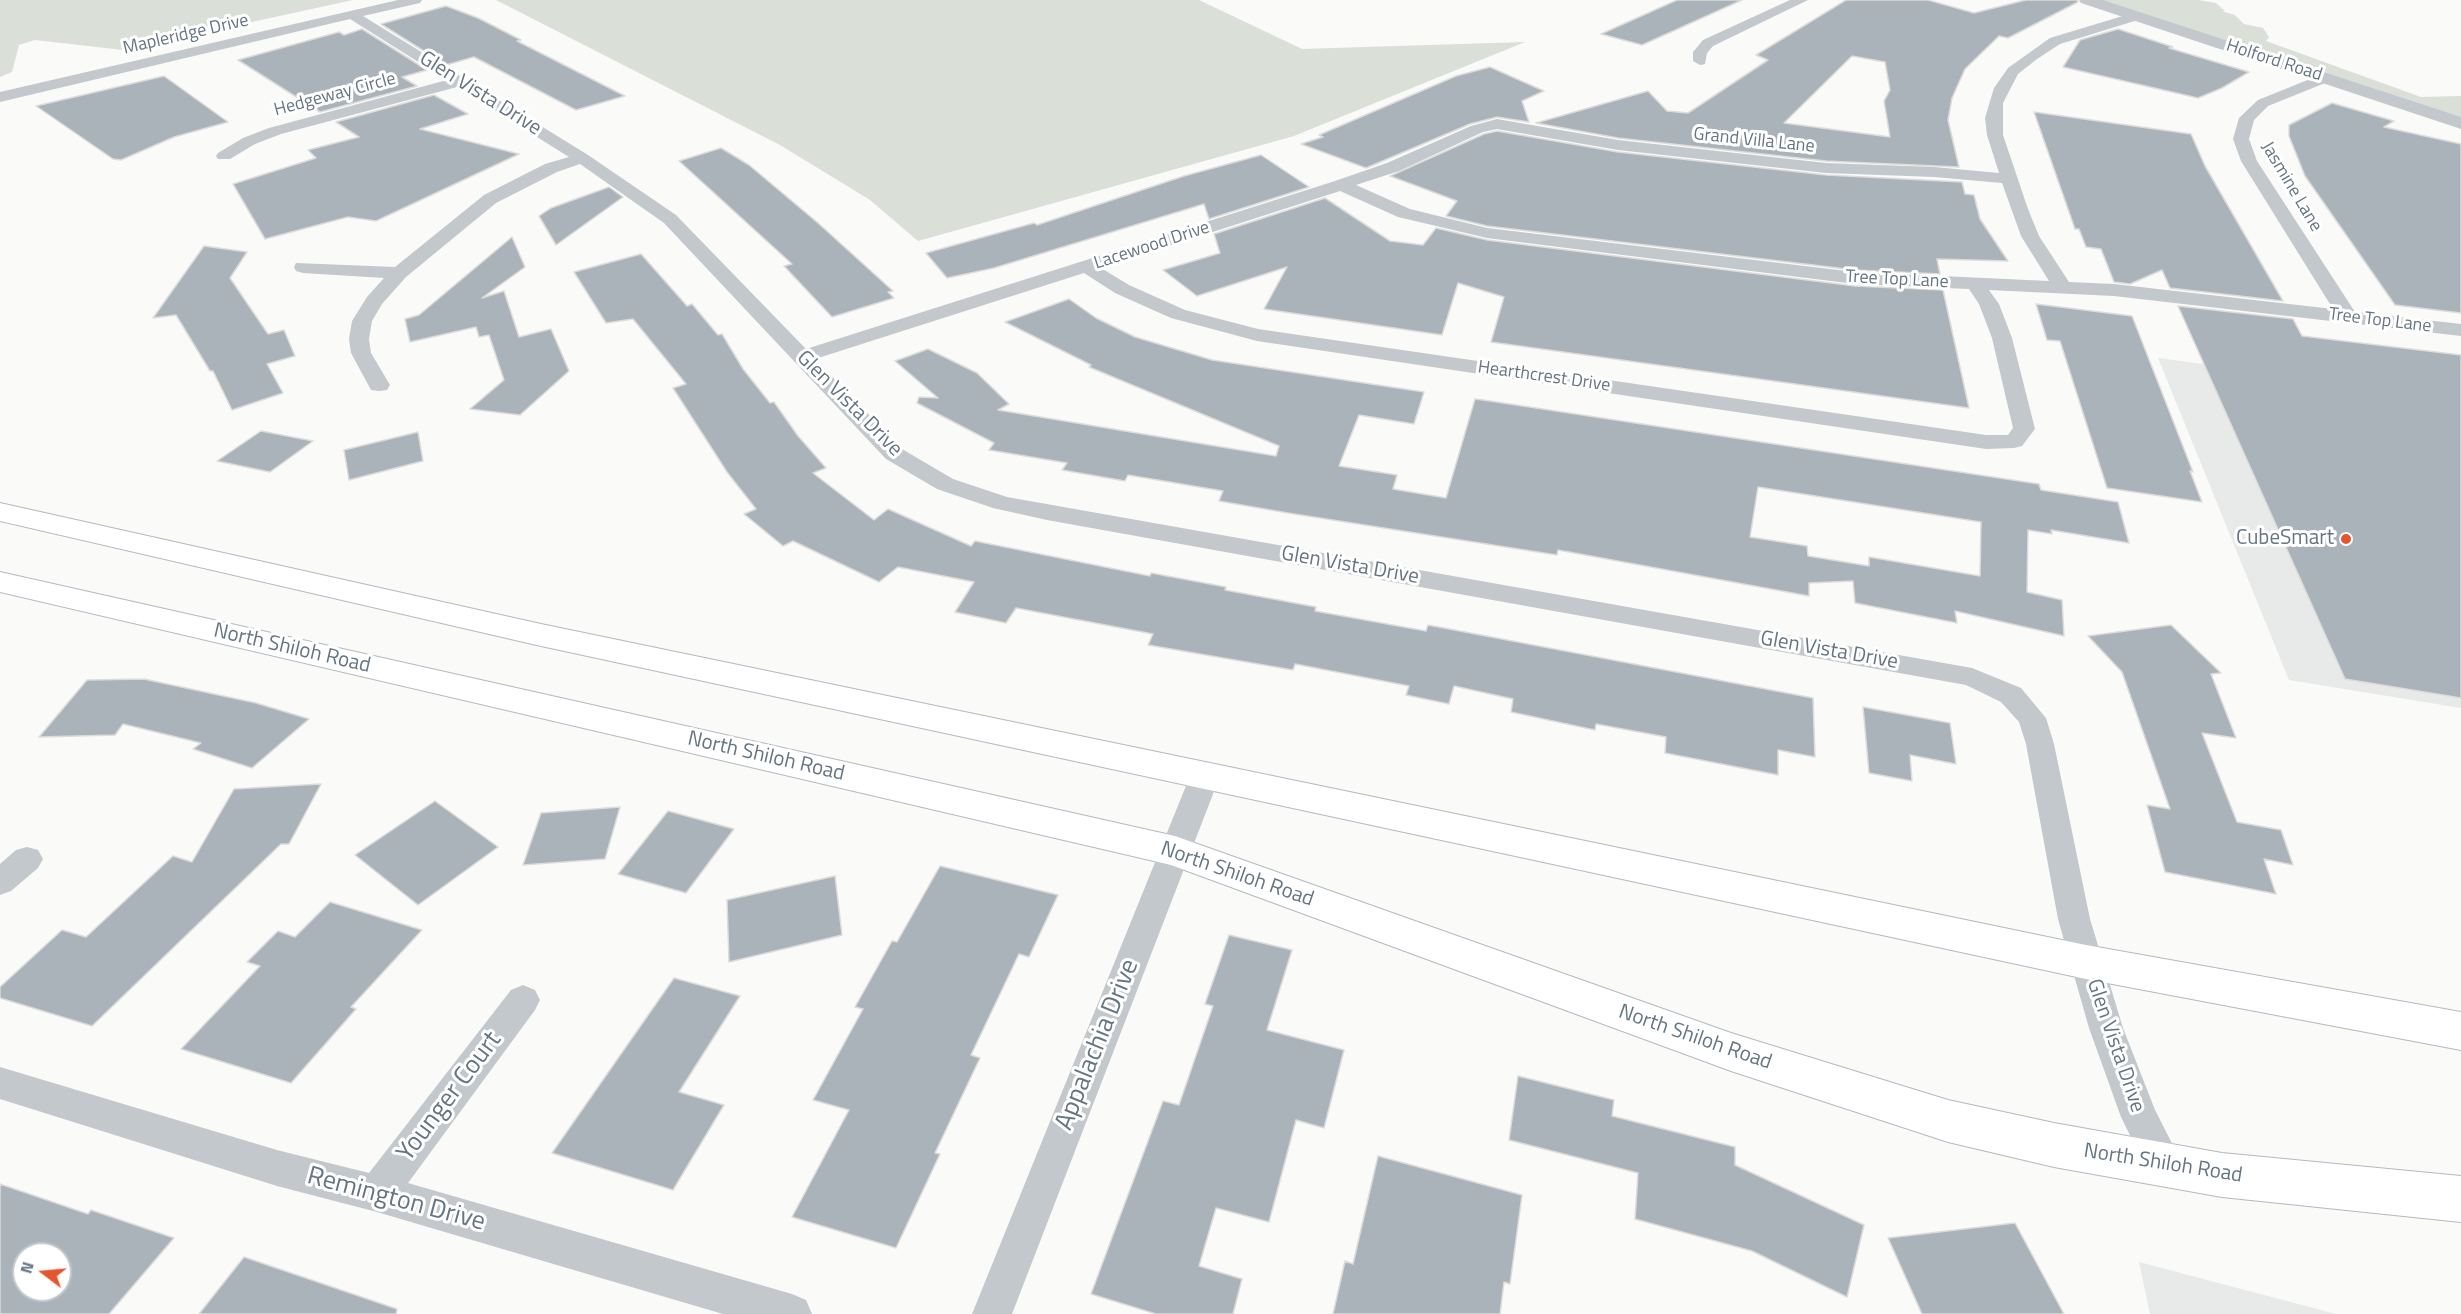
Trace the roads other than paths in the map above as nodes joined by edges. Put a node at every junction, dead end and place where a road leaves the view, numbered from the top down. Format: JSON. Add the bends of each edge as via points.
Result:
{"nodes":[{"id":1,"x":415,"y":0,"type":"edge"},
{"id":2,"x":1801,"y":0,"type":"edge"},
{"id":3,"x":2087,"y":0,"type":"edge"},
{"id":4,"x":354,"y":16,"type":"junction"},
{"id":5,"x":2136,"y":16,"type":"junction"},
{"id":6,"x":1700,"y":61,"type":"dead end"},
{"id":7,"x":2325,"y":78,"type":"junction"},
{"id":8,"x":461,"y":81,"type":"junction"},
{"id":9,"x":0,"y":97,"type":"edge"},
{"id":10,"x":2461,"y":123,"type":"edge"},
{"id":11,"x":1497,"y":124,"type":"joint"},
{"id":12,"x":224,"y":156,"type":"dead end"},
{"id":13,"x":582,"y":158,"type":"junction"},
{"id":14,"x":2009,"y":178,"type":"junction"},
{"id":15,"x":1341,"y":185,"type":"junction"},
{"id":16,"x":1086,"y":266,"type":"junction"},
{"id":17,"x":303,"y":267,"type":"dead end"},
{"id":18,"x":399,"y":273,"type":"junction"},
{"id":19,"x":1975,"y":284,"type":"junction"},
{"id":20,"x":2062,"y":286,"type":"junction"},
{"id":21,"x":2348,"y":317,"type":"junction"},
{"id":22,"x":2461,"y":330,"type":"edge"},
{"id":23,"x":802,"y":357,"type":"junction"},
{"id":24,"x":379,"y":385,"type":"dead end"},
{"id":25,"x":3,"y":516,"type":"edge"},
{"id":26,"x":0,"y":582,"type":"edge"},
{"id":27,"x":1205,"y":776,"type":"junction"},
{"id":28,"x":1175,"y":851,"type":"junction"},
{"id":29,"x":27,"y":859,"type":"dead end"},
{"id":30,"x":0,"y":882,"type":"edge"},
{"id":31,"x":2086,"y":962,"type":"junction"},
{"id":32,"x":523,"y":1000,"type":"dead end"},
{"id":33,"x":2461,"y":1031,"type":"edge"},
{"id":34,"x":0,"y":1083,"type":"edge"},
{"id":35,"x":2164,"y":1165,"type":"junction"},
{"id":36,"x":377,"y":1193,"type":"junction"},
{"id":37,"x":2461,"y":1199,"type":"edge"},
{"id":38,"x":792,"y":1314,"type":"edge"},
{"id":39,"x":992,"y":1314,"type":"edge"}],
"edges":[{"from":1,"to":4,"type":"street","name":"Mapleridge Drive"},
{"from":2,"to":6,"type":"street","via":[[1708,43],[1700,52]]},
{"from":3,"to":5,"type":"street","name":"Holford Road"},
{"from":4,"to":8,"type":"street","name":"Glen Vista Drive"},
{"from":4,"to":9,"type":"street","name":"Mapleridge Drive"},
{"from":5,"to":7,"type":"street","name":"Holford Road"},
{"from":5,"to":14,"type":"street","via":[[2055,41],[2013,71],[2001,88],[1993,118]]},
{"from":7,"to":10,"type":"street","name":"Holford Road"},
{"from":7,"to":21,"type":"street","name":"Jasmine Lane","via":[[2263,103],[2247,118],[2241,139],[2249,161]]},
{"from":8,"to":12,"type":"street","name":"Hedgeway Circle","via":[[275,131]]},
{"from":8,"to":13,"type":"street","name":"Glen Vista Drive"},
{"from":11,"to":14,"type":"street","name":"Grand Villa Lane","via":[[1618,145],[1826,168]]},
{"from":11,"to":15,"type":"street","name":"Lacewood Drive"},
{"from":13,"to":18,"type":"street","via":[[551,168],[490,200]]},
{"from":13,"to":23,"type":"street","name":"Glen Vista Drive","via":[[670,219]]},
{"from":14,"to":20,"type":"street","via":[[2030,236]]},
{"from":15,"to":16,"type":"street","name":"Lacewood Drive"},
{"from":15,"to":19,"type":"street","name":"Tree Top Lane","via":[[1404,213],[1487,233],[1855,278]]},
{"from":16,"to":19,"type":"street","name":"Hearthcrest Drive","via":[[1122,289],[1178,314],[1257,335],[1986,442],[2014,441],[2024,429],[2002,338],[1989,304]]},
{"from":16,"to":23,"type":"street","name":"Lacewood Drive"},
{"from":17,"to":18,"type":"street"},
{"from":18,"to":24,"type":"street","via":[[362,321],[361,353]]},
{"from":19,"to":20,"type":"street","name":"Tree Top Lane"},
{"from":20,"to":21,"type":"street","name":"Tree Top Lane"},
{"from":21,"to":22,"type":"street","name":"Tree Top Lane"},
{"from":23,"to":31,"type":"street","name":"Glen Vista Drive","via":[[894,454],[945,484],[1001,503],[1972,677],[2011,695],[2032,718],[2040,744]]},
{"from":25,"to":27,"type":"main road"},
{"from":26,"to":28,"type":"main road","name":"North Shiloh Road"},
{"from":27,"to":28,"type":"street","name":"Appalachia Drive"},
{"from":27,"to":31,"type":"main road"},
{"from":28,"to":35,"type":"main road","name":"North Shiloh Road","via":[[1731,1052],[1842,1088],[1948,1121],[2054,1146]]},
{"from":28,"to":39,"type":"street","name":"Appalachia Drive"},
{"from":29,"to":30,"type":"street"},
{"from":31,"to":33,"type":"main road"},
{"from":31,"to":35,"type":"street","name":"Glen Vista Drive","via":[[2139,1117]]},
{"from":32,"to":36,"type":"street","name":"Younger Court"},
{"from":34,"to":36,"type":"street","name":"Remington Drive","via":[[277,1168]]},
{"from":35,"to":37,"type":"main road","name":"North Shiloh Road","via":[[2222,1175]]},
{"from":36,"to":38,"type":"street","name":"Remington Drive"}]}
